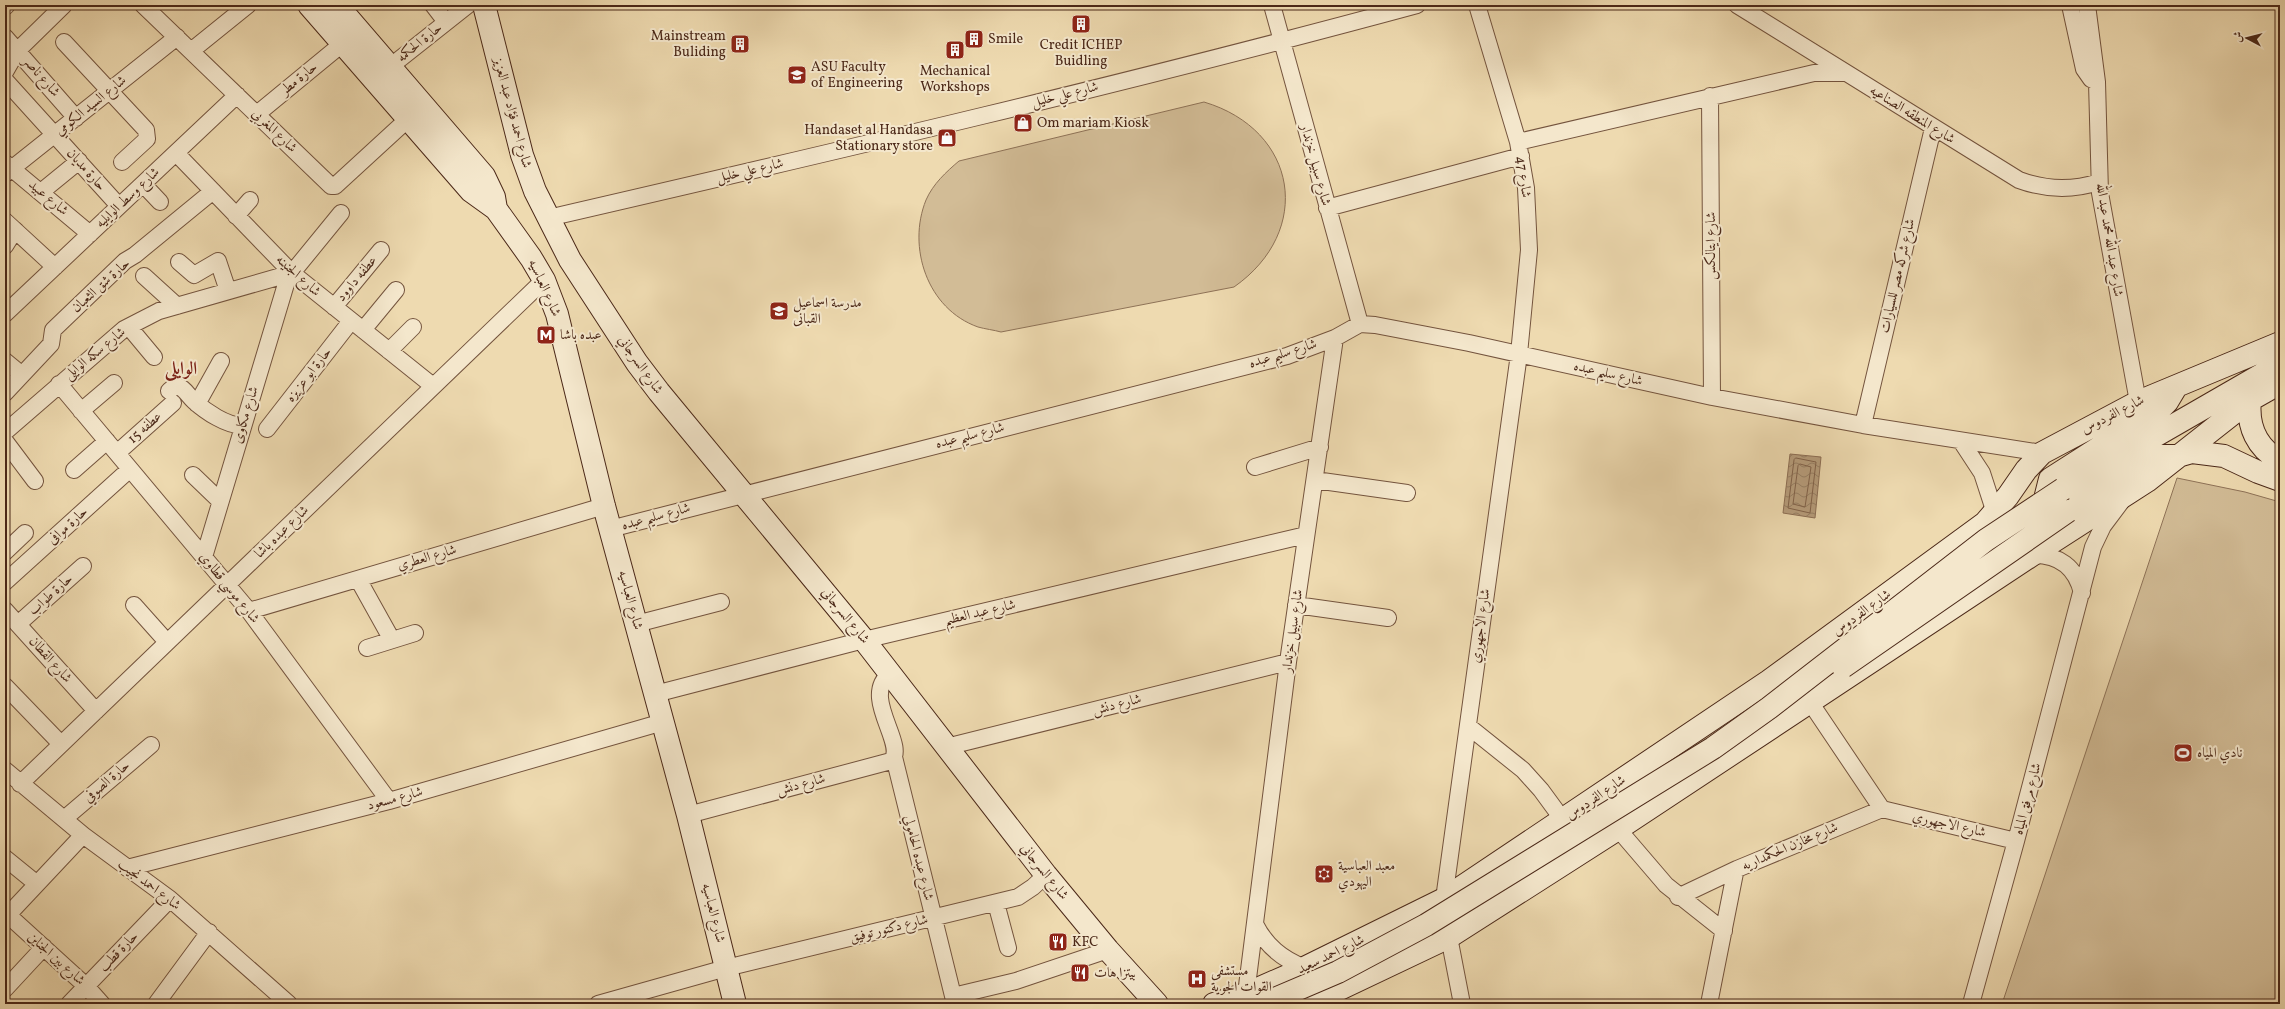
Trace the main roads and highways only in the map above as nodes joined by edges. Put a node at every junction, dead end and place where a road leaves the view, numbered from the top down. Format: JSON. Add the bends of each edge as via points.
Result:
{"nodes":[{"id":1,"x":309,"y":5,"type":"edge"},
{"id":2,"x":337,"y":5,"type":"edge"},
{"id":3,"x":484,"y":5,"type":"edge"},
{"id":4,"x":496,"y":209,"type":"junction"},
{"id":5,"x":548,"y":218,"type":"joint"},
{"id":6,"x":570,"y":260,"type":"junction"},
{"id":7,"x":541,"y":275,"type":"junction"},
{"id":8,"x":2280,"y":343,"type":"edge"},
{"id":9,"x":2280,"y":364,"type":"edge"},
{"id":10,"x":2280,"y":383,"type":"edge"},
{"id":11,"x":2176,"y":386,"type":"junction"},
{"id":12,"x":2250,"y":400,"type":"junction"},
{"id":13,"x":2178,"y":456,"type":"junction"},
{"id":14,"x":2280,"y":461,"type":"edge"},
{"id":15,"x":2280,"y":480,"type":"edge"},
{"id":16,"x":2072,"y":519,"type":"junction"},
{"id":17,"x":1444,"y":899,"type":"joint"},
{"id":18,"x":1255,"y":999,"type":"edge"},
{"id":19,"x":735,"y":1004,"type":"edge"},
{"id":20,"x":1157,"y":1004,"type":"edge"},
{"id":21,"x":1214,"y":1004,"type":"edge"},
{"id":22,"x":1280,"y":1004,"type":"edge"},
{"id":23,"x":1308,"y":1004,"type":"edge"}],
"edges":[{"from":1,"to":4,"type":"main road","name":"شارع العباسيه","via":[[471,191]]},
{"from":2,"to":4,"type":"main road","name":"شارع العباسيه","via":[[484,176],[492,192]]},
{"from":3,"to":5,"type":"main road","name":"شارع احمد فؤاد عبد العزيز","via":[[522,155]]},
{"from":4,"to":7,"type":"main road","name":"شارع العباسيه"},
{"from":5,"to":6,"type":"main road","name":"شارع السرجاني"},
{"from":6,"to":7,"type":"main road","via":[[562,253],[552,252],[543,257]]},
{"from":6,"to":20,"type":"main road","name":"شارع السرجاني","via":[[648,378],[864,640],[1046,875]]},
{"from":7,"to":19,"type":"main road","name":"شارع العباسيه","via":[[557,314],[604,506],[688,815]]},
{"from":8,"to":11,"type":"main road","name":"شارع الفردوس"},
{"from":9,"to":18,"type":"main road","bridge":true,"via":[[2063,489],[1986,540],[1769,708],[1713,748],[1426,925],[1338,972]]},
{"from":10,"to":12,"type":"main road"},
{"from":11,"to":16,"type":"main road","via":[[2173,394],[2161,408],[2050,479],[2045,499],[2050,512],[2060,523]]},
{"from":11,"to":17,"type":"main road","name":"شارع الفردوس","via":[[2138,402],[2042,453],[1985,523],[1769,681]]},
{"from":12,"to":13,"type":"main road"},
{"from":12,"to":14,"type":"main road","via":[[2249,417],[2253,432],[2264,450]]},
{"from":13,"to":15,"type":"main road","via":[[2192,452],[2224,456]]},
{"from":13,"to":16,"type":"main road","via":[[2128,494]]},
{"from":13,"to":16,"type":"main road","via":[[2162,456],[2145,463]]},
{"from":16,"to":22,"type":"main road","bridge":true,"via":[[1709,756],[1429,930],[1340,978]]},
{"from":16,"to":23,"type":"main road","via":[[2032,555],[1618,829],[1449,937]]},
{"from":17,"to":18,"type":"main road","name":"شارع احمد سعيد","via":[[1305,968]]},
{"from":18,"to":21,"type":"main road","name":"شارع احمد سعيد"}]}
